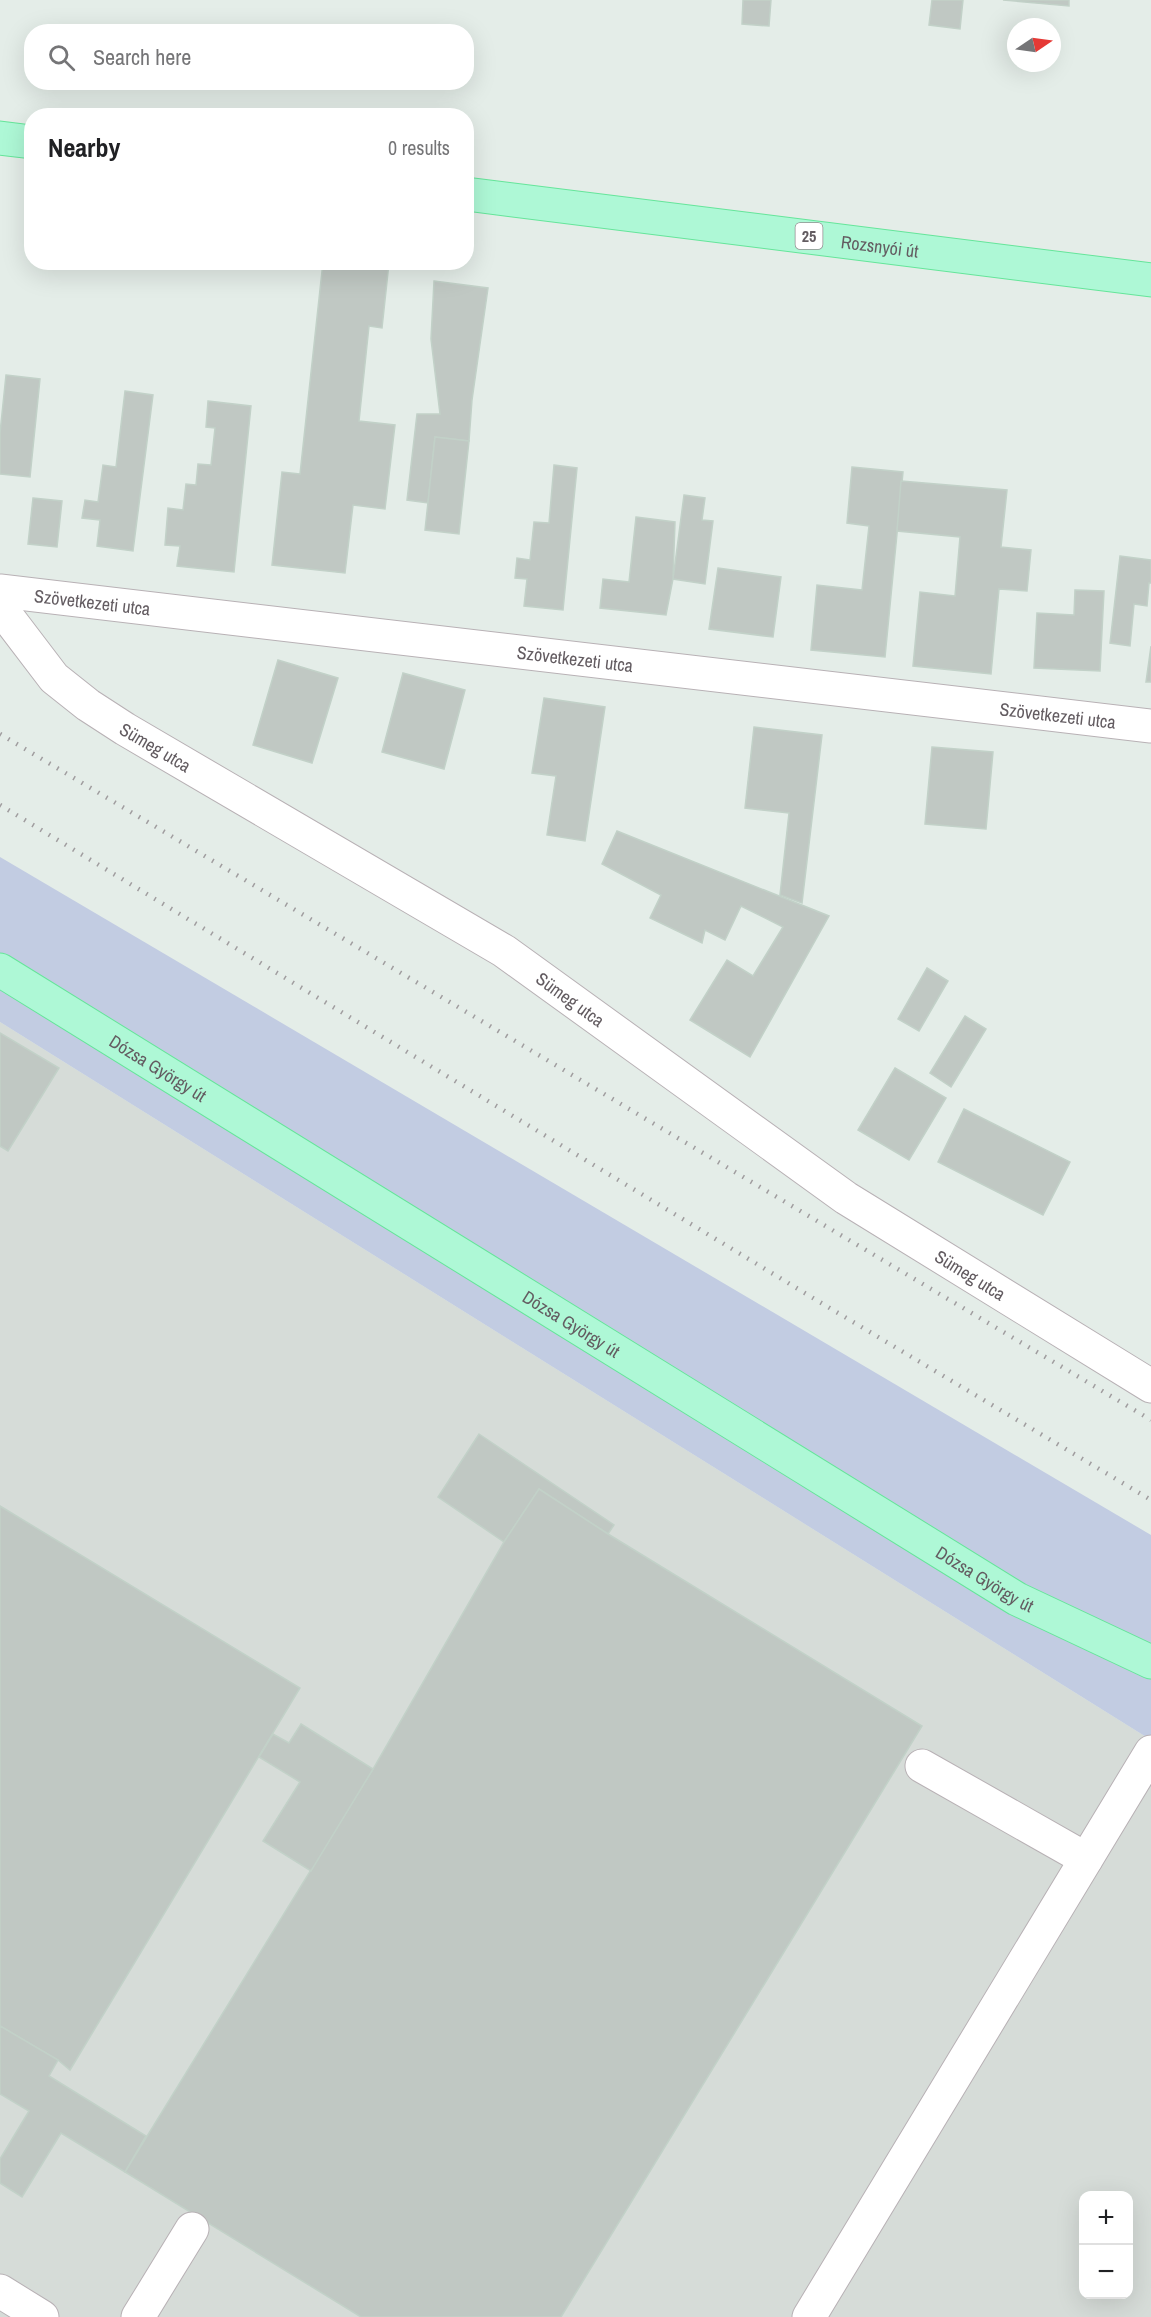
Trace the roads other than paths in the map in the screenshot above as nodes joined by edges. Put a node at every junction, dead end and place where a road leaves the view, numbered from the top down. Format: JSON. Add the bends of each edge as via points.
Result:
{"nodes":[{"id":1,"x":0,"y":138,"type":"edge"},
{"id":2,"x":24,"y":141,"type":"edge"},
{"id":3,"x":474,"y":195,"type":"edge"},
{"id":4,"x":1151,"y":280,"type":"edge"},
{"id":5,"x":0,"y":591,"type":"edge"},
{"id":6,"x":0,"y":607,"type":"edge"},
{"id":7,"x":1151,"y":726,"type":"edge"},
{"id":8,"x":0,"y":970,"type":"edge"},
{"id":9,"x":1151,"y":1386,"type":"edge"},
{"id":10,"x":1146,"y":1667,"type":"edge"},
{"id":11,"x":1151,"y":1752,"type":"edge"},
{"id":12,"x":922,"y":1766,"type":"dead end"},
{"id":13,"x":1086,"y":1859,"type":"junction"},
{"id":14,"x":192,"y":2229,"type":"dead end"},
{"id":15,"x":0,"y":2291,"type":"edge"},
{"id":16,"x":42,"y":2317,"type":"edge"},
{"id":17,"x":138,"y":2317,"type":"edge"},
{"id":18,"x":809,"y":2317,"type":"edge"}],
"edges":[{"from":1,"to":2,"type":"main road"},
{"from":3,"to":4,"type":"main road","name":"Rozsnyói út","number":"25"},
{"from":5,"to":7,"type":"street","name":"Szövetkezeti utca"},
{"from":6,"to":9,"type":"street","name":"Sümeg utca","via":[[54,678],[88,705],[504,951],[846,1198]]},
{"from":8,"to":10,"type":"main road","name":"Dózsa György út","via":[[1017,1599]]},
{"from":11,"to":13,"type":"street"},
{"from":12,"to":13,"type":"street"},
{"from":13,"to":18,"type":"street"},
{"from":14,"to":17,"type":"street"},
{"from":15,"to":16,"type":"street"}]}
